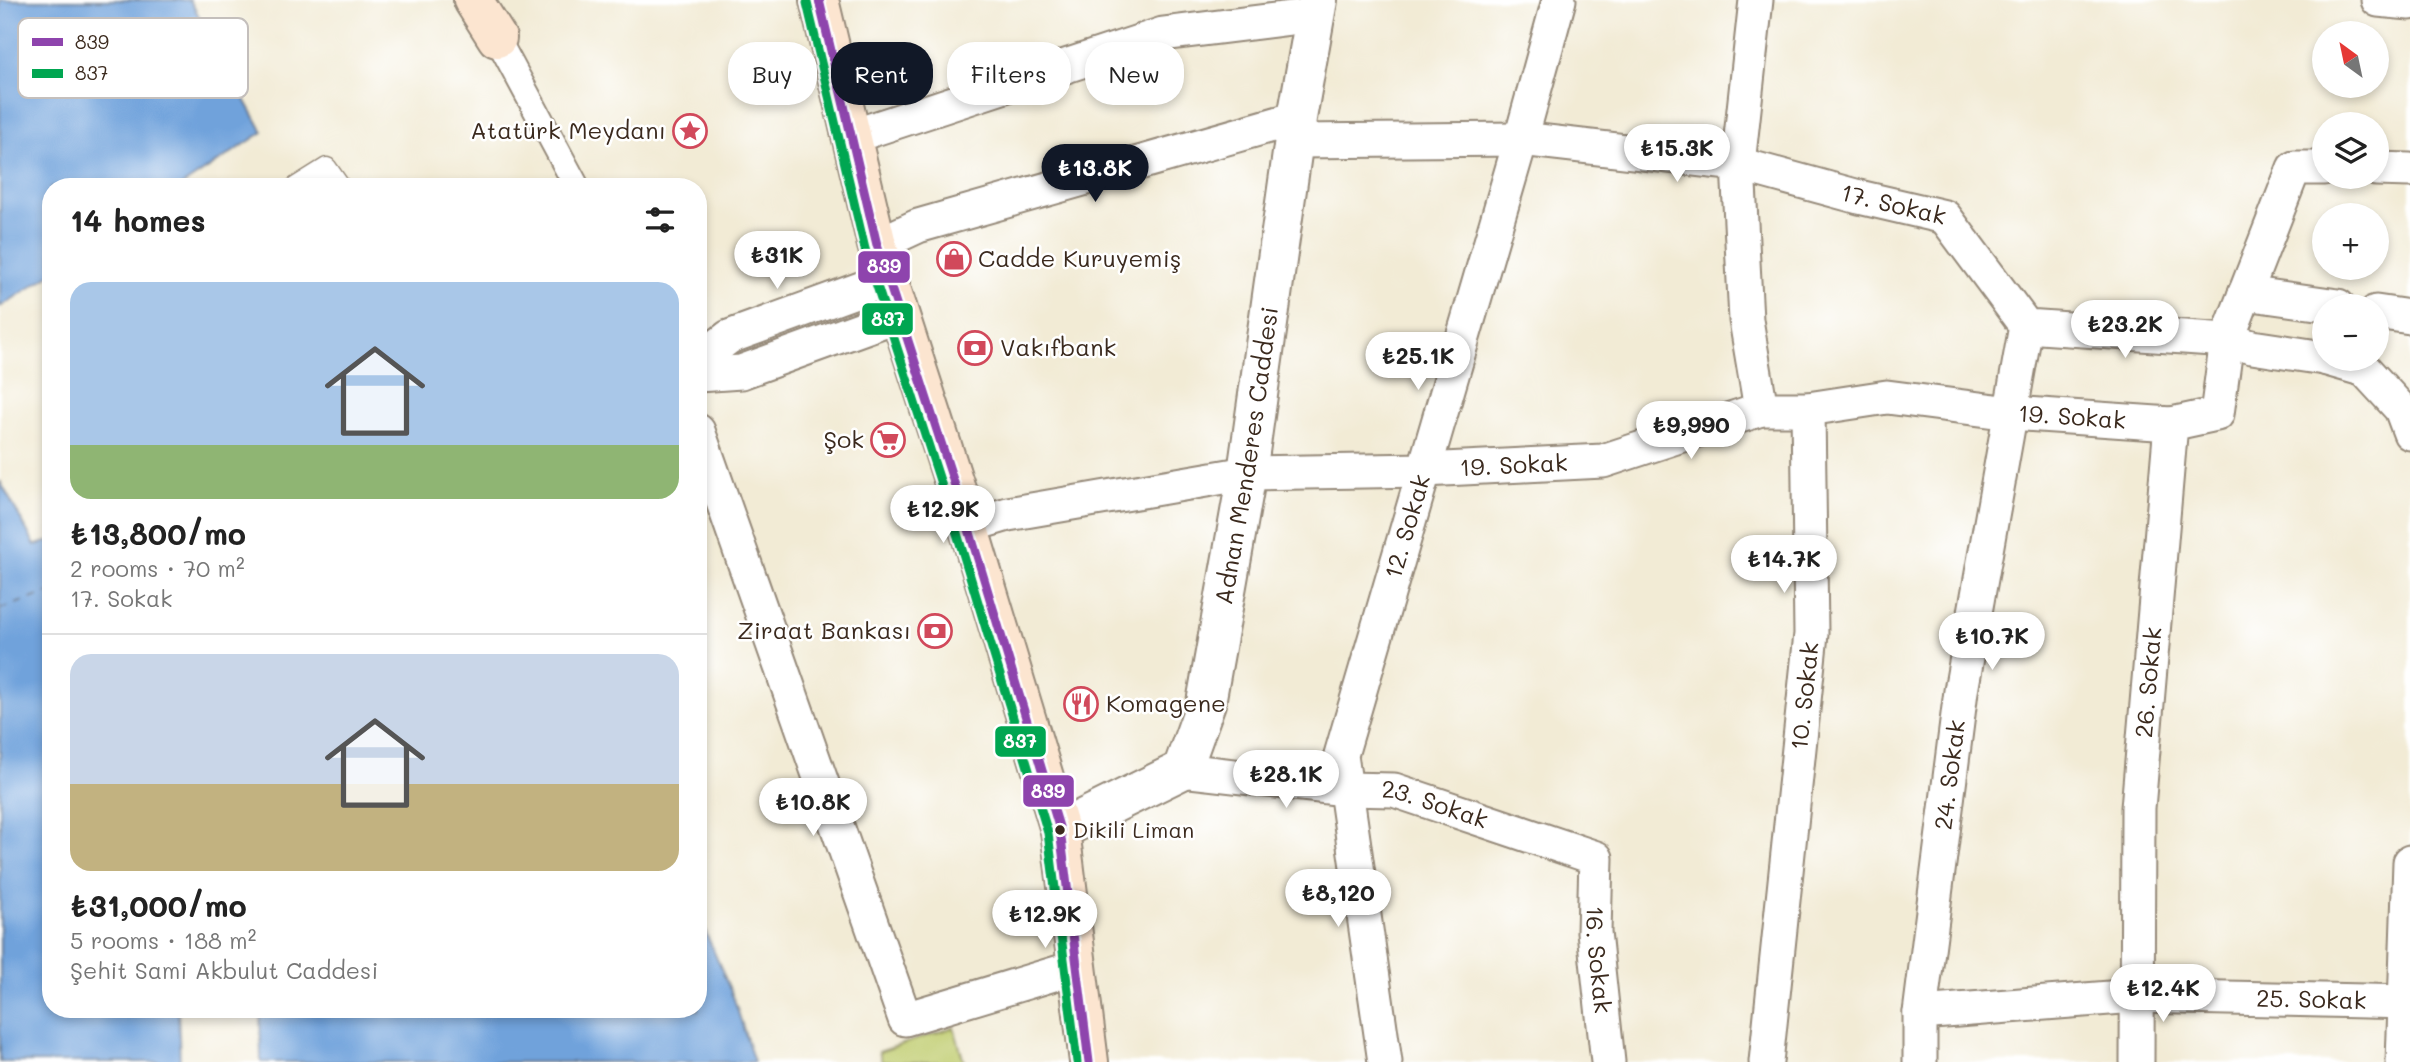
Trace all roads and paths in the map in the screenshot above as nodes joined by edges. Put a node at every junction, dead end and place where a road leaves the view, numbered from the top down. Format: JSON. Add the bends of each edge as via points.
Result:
{"nodes":[{"id":1,"x":473,"y":0,"type":"edge"},
{"id":2,"x":819,"y":0,"type":"edge"},
{"id":3,"x":1559,"y":0,"type":"edge"},
{"id":4,"x":1756,"y":0,"type":"edge"},
{"id":5,"x":2378,"y":0,"type":"edge"},
{"id":6,"x":2410,"y":3,"type":"edge"},
{"id":7,"x":1317,"y":8,"type":"edge"},
{"id":8,"x":497,"y":38,"type":"joint"},
{"id":9,"x":1295,"y":130,"type":"junction"},
{"id":10,"x":850,"y":136,"type":"junction"},
{"id":11,"x":1521,"y":139,"type":"junction"},
{"id":12,"x":1738,"y":164,"type":"junction"},
{"id":13,"x":2312,"y":169,"type":"edge"},
{"id":14,"x":2389,"y":169,"type":"edge"},
{"id":15,"x":2410,"y":170,"type":"edge"},
{"id":16,"x":309,"y":178,"type":"edge"},
{"id":17,"x":335,"y":178,"type":"edge"},
{"id":18,"x":572,"y":178,"type":"edge"},
{"id":19,"x":889,"y":279,"type":"junction"},
{"id":20,"x":2245,"y":293,"type":"junction"},
{"id":21,"x":2312,"y":302,"type":"edge"},
{"id":22,"x":2389,"y":314,"type":"edge"},
{"id":23,"x":2410,"y":317,"type":"edge"},
{"id":24,"x":2026,"y":326,"type":"junction"},
{"id":25,"x":2227,"y":340,"type":"junction"},
{"id":26,"x":707,"y":353,"type":"edge"},
{"id":27,"x":2312,"y":356,"type":"edge"},
{"id":28,"x":2366,"y":371,"type":"edge"},
{"id":29,"x":707,"y":374,"type":"edge"},
{"id":30,"x":1761,"y":409,"type":"junction"},
{"id":31,"x":1808,"y":409,"type":"junction"},
{"id":32,"x":2011,"y":413,"type":"junction"},
{"id":33,"x":2171,"y":424,"type":"junction"},
{"id":34,"x":2410,"y":433,"type":"edge"},
{"id":35,"x":707,"y":457,"type":"edge"},
{"id":36,"x":1424,"y":470,"type":"junction"},
{"id":37,"x":1247,"y":473,"type":"junction"},
{"id":38,"x":968,"y":526,"type":"junction"},
{"id":39,"x":1182,"y":771,"type":"junction"},
{"id":40,"x":1345,"y":789,"type":"junction"},
{"id":41,"x":1060,"y":830,"type":"junction"},
{"id":42,"x":1596,"y":858,"type":"joint"},
{"id":43,"x":2410,"y":862,"type":"edge"},
{"id":44,"x":1077,"y":967,"type":"junction"},
{"id":45,"x":2135,"y":996,"type":"junction"},
{"id":46,"x":2407,"y":1001,"type":"edge"},
{"id":47,"x":1920,"y":1013,"type":"junction"},
{"id":48,"x":1088,"y":1062,"type":"edge"},
{"id":49,"x":1385,"y":1062,"type":"edge"},
{"id":50,"x":1608,"y":1062,"type":"edge"},
{"id":51,"x":1766,"y":1062,"type":"edge"},
{"id":52,"x":1920,"y":1062,"type":"edge"},
{"id":53,"x":2137,"y":1062,"type":"edge"},
{"id":54,"x":2403,"y":1062,"type":"edge"}],
"edges":[{"from":1,"to":8,"type":"main road"},
{"from":2,"to":10,"type":"main road"},
{"from":3,"to":11,"type":"street","name":"12. Sokak"},
{"from":4,"to":12,"type":"street"},
{"from":5,"to":6,"type":"street"},
{"from":7,"to":9,"type":"street","name":"Adnan Menderes Caddesi"},
{"from":7,"to":10,"type":"street","via":[[1163,34]]},
{"from":8,"to":18,"type":"street"},
{"from":9,"to":11,"type":"street","name":"17. Sokak"},
{"from":9,"to":19,"type":"street","name":"17. Sokak","via":[[918,226]]},
{"from":9,"to":37,"type":"street","name":"Adnan Menderes Caddesi"},
{"from":10,"to":19,"type":"main road"},
{"from":11,"to":12,"type":"street","name":"17. Sokak"},
{"from":11,"to":36,"type":"street","name":"12. Sokak"},
{"from":12,"to":24,"type":"street","name":"17. Sokak","via":[[1945,217]]},
{"from":12,"to":30,"type":"street","via":[[1746,320]]},
{"from":13,"to":20,"type":"street","via":[[2294,168]]},
{"from":14,"to":15,"type":"street"},
{"from":16,"to":17,"type":"lane","via":[[327,167]]},
{"from":19,"to":26,"type":"street","via":[[729,337]]},
{"from":19,"to":29,"type":"street","via":[[741,372]]},
{"from":19,"to":38,"type":"main road"},
{"from":20,"to":21,"type":"street"},
{"from":20,"to":25,"type":"street"},
{"from":22,"to":23,"type":"street"},
{"from":24,"to":25,"type":"street"},
{"from":24,"to":32,"type":"street","name":"24. Sokak"},
{"from":25,"to":27,"type":"street"},
{"from":25,"to":33,"type":"street","via":[[2217,414]]},
{"from":28,"to":34,"type":"street","via":[[2401,409]]},
{"from":30,"to":31,"type":"street"},
{"from":30,"to":36,"type":"street","name":"19. Sokak","via":[[1604,461]]},
{"from":31,"to":32,"type":"street","name":"19. Sokak","via":[[1887,397]]},
{"from":31,"to":51,"type":"street","name":"10. Sokak","via":[[1811,634]]},
{"from":32,"to":33,"type":"street","name":"19. Sokak"},
{"from":32,"to":47,"type":"street","name":"24. Sokak","via":[[1961,691]]},
{"from":33,"to":45,"type":"street","name":"26. Sokak","via":[[2138,808]]},
{"from":35,"to":44,"type":"street","via":[[905,1019]]},
{"from":36,"to":37,"type":"street","name":"19. Sokak"},
{"from":36,"to":40,"type":"street","name":"12. Sokak","via":[[1340,755]]},
{"from":37,"to":38,"type":"street","name":"19. Sokak","via":[[1008,513]]},
{"from":37,"to":39,"type":"street","name":"Adnan Menderes Caddesi","via":[[1206,703]]},
{"from":38,"to":41,"type":"main road"},
{"from":39,"to":40,"type":"street","name":"23. Sokak"},
{"from":39,"to":41,"type":"street"},
{"from":40,"to":42,"type":"street","name":"23. Sokak","via":[[1394,790]]},
{"from":40,"to":49,"type":"street","name":"12. Sokak"},
{"from":41,"to":44,"type":"main road"},
{"from":42,"to":50,"type":"street","name":"16. Sokak","via":[[1594,932]]},
{"from":43,"to":46,"type":"street"},
{"from":44,"to":48,"type":"main road"},
{"from":45,"to":46,"type":"street","name":"25. Sokak"},
{"from":45,"to":47,"type":"street","name":"25. Sokak"},
{"from":45,"to":53,"type":"street","name":"26. Sokak"},
{"from":46,"to":54,"type":"street"},
{"from":47,"to":52,"type":"street","name":"24. Sokak"}]}
